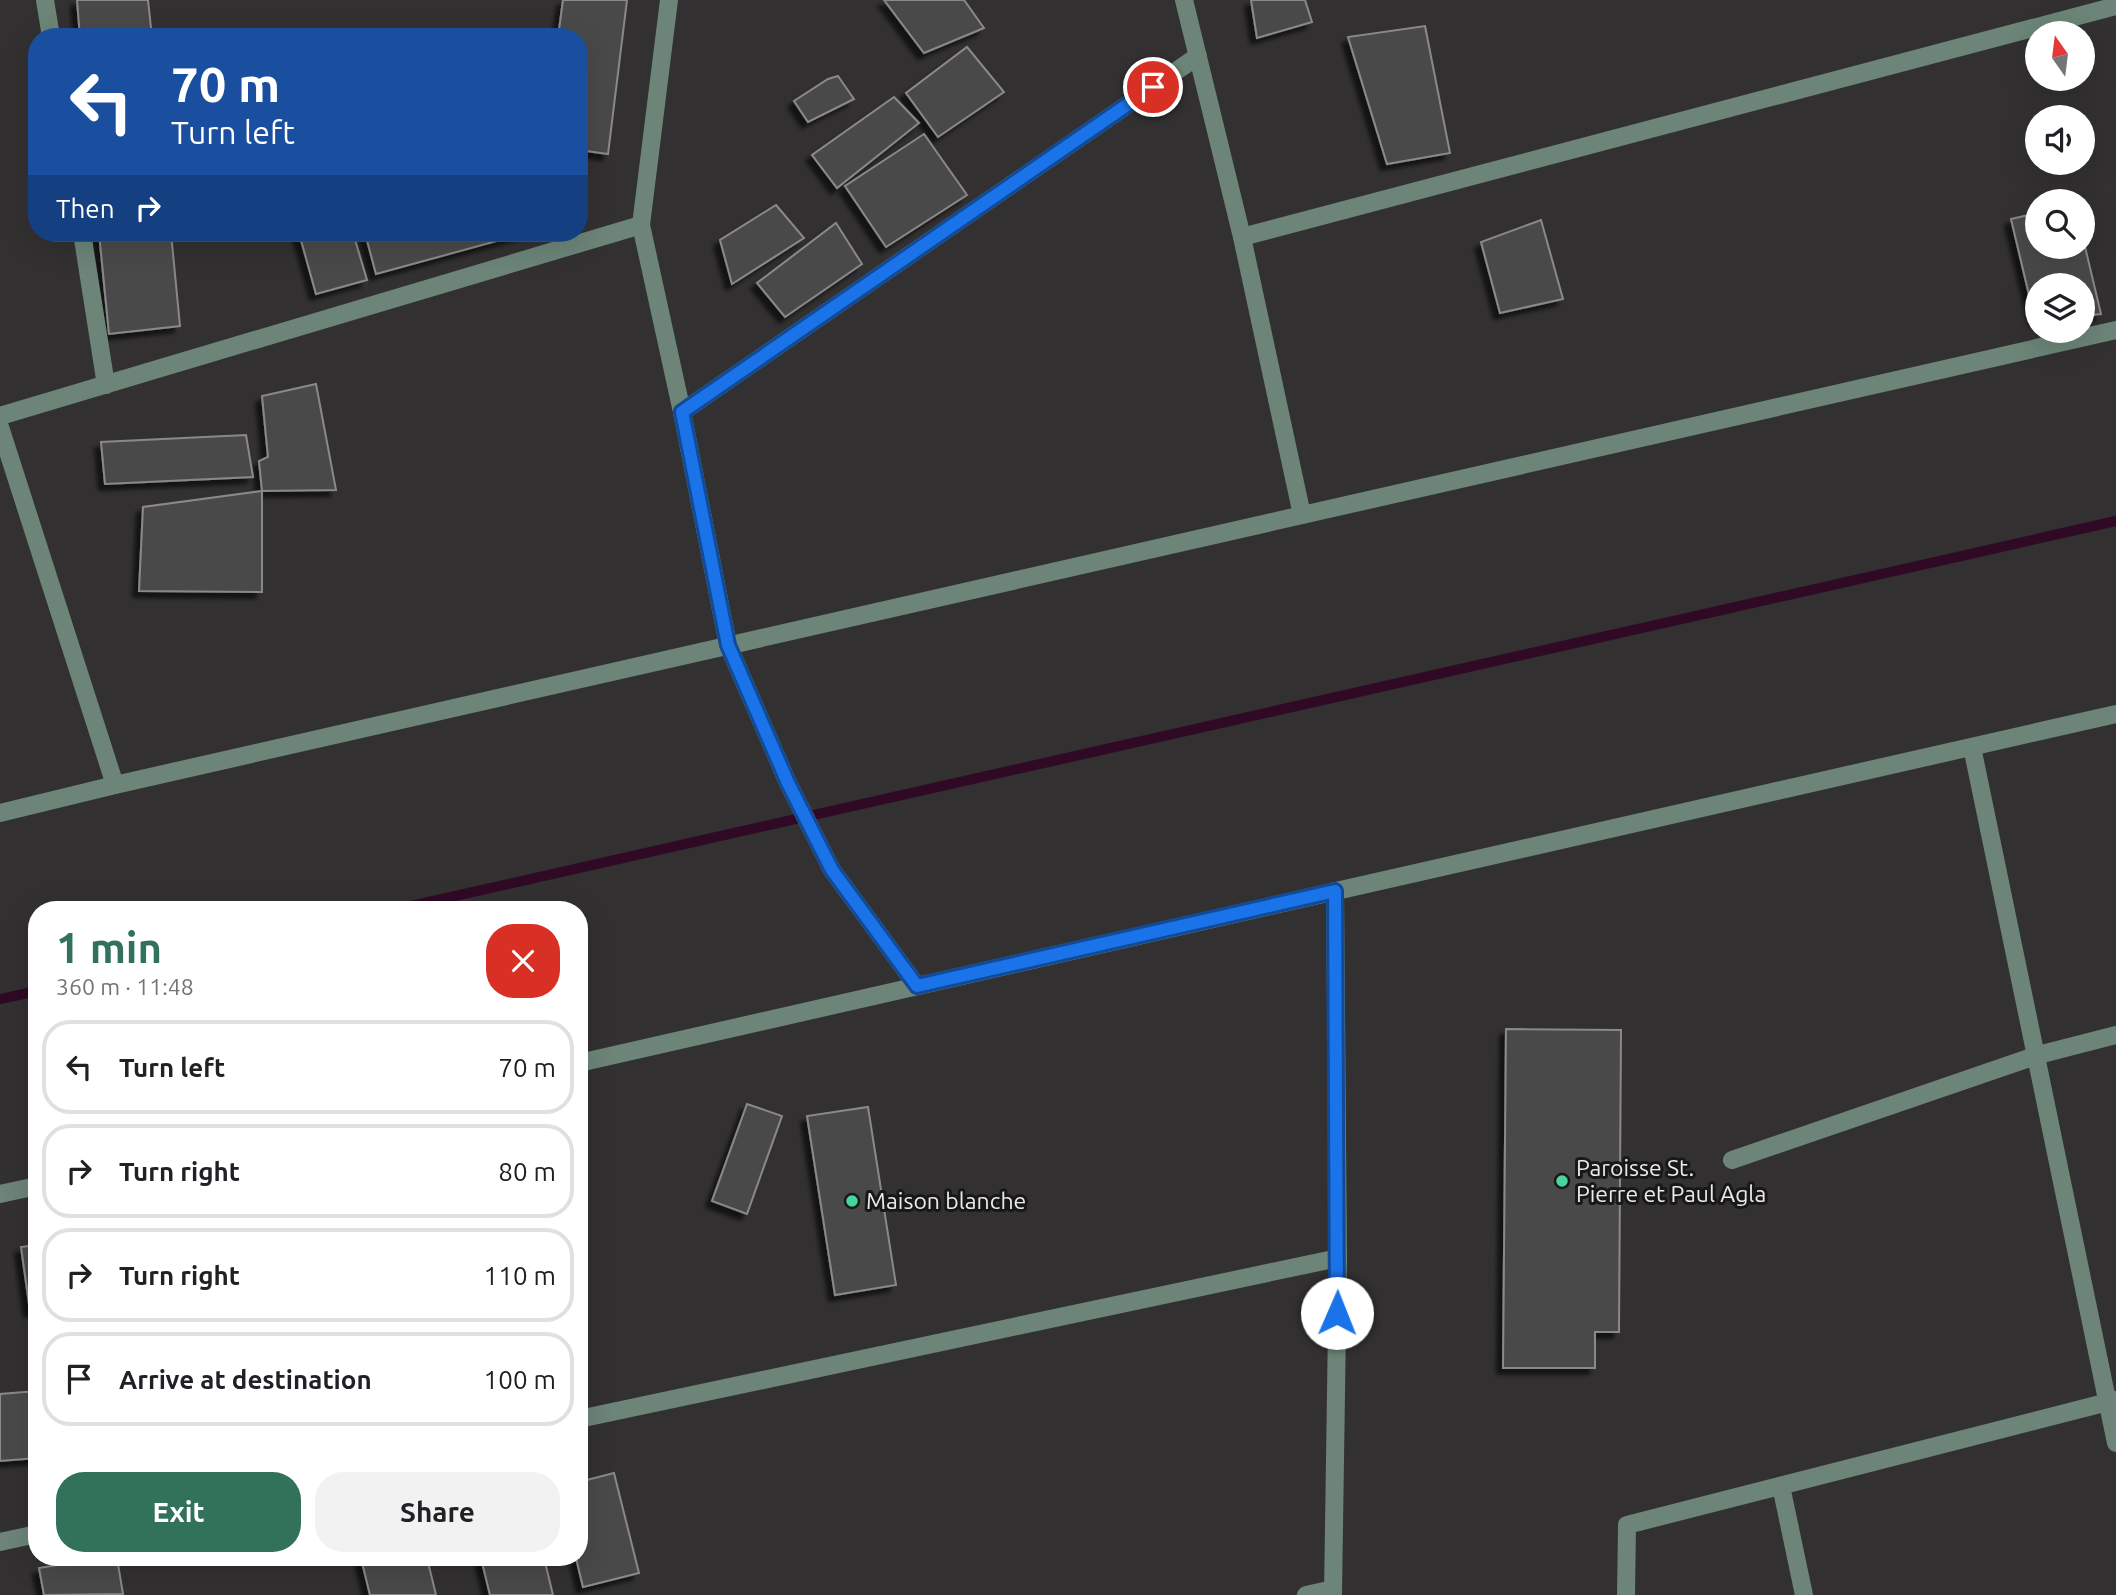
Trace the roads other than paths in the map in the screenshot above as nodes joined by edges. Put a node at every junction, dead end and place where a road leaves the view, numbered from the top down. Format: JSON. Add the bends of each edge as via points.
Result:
{"nodes":[{"id":1,"x":45,"y":0,"type":"edge"},
{"id":2,"x":669,"y":0,"type":"edge"},
{"id":3,"x":1184,"y":0,"type":"edge"},
{"id":4,"x":2116,"y":6,"type":"edge"},
{"id":5,"x":50,"y":28,"type":"edge"},
{"id":6,"x":1198,"y":56,"type":"junction"},
{"id":7,"x":642,"y":225,"type":"junction"},
{"id":8,"x":1242,"y":237,"type":"junction"},
{"id":9,"x":588,"y":241,"type":"edge"},
{"id":10,"x":83,"y":242,"type":"edge"},
{"id":11,"x":585,"y":242,"type":"edge"},
{"id":12,"x":2116,"y":330,"type":"edge"},
{"id":13,"x":106,"y":385,"type":"junction"},
{"id":14,"x":682,"y":412,"type":"junction"},
{"id":15,"x":0,"y":416,"type":"edge"},
{"id":16,"x":0,"y":427,"type":"edge"},
{"id":17,"x":1301,"y":515,"type":"junction"},
{"id":18,"x":728,"y":645,"type":"junction"},
{"id":19,"x":2116,"y":713,"type":"edge"},
{"id":20,"x":1972,"y":747,"type":"junction"},
{"id":21,"x":115,"y":785,"type":"junction"},
{"id":22,"x":0,"y":813,"type":"edge"},
{"id":23,"x":1335,"y":891,"type":"junction"},
{"id":24,"x":917,"y":986,"type":"junction"},
{"id":25,"x":2116,"y":1035,"type":"edge"},
{"id":26,"x":2038,"y":1055,"type":"junction"},
{"id":27,"x":588,"y":1061,"type":"edge"},
{"id":28,"x":1732,"y":1160,"type":"dead end"},
{"id":29,"x":28,"y":1188,"type":"edge"},
{"id":30,"x":0,"y":1194,"type":"edge"},
{"id":31,"x":1338,"y":1258,"type":"junction"},
{"id":32,"x":2111,"y":1402,"type":"edge"},
{"id":33,"x":588,"y":1417,"type":"edge"},
{"id":34,"x":2116,"y":1443,"type":"edge"},
{"id":35,"x":1780,"y":1486,"type":"junction"},
{"id":36,"x":28,"y":1536,"type":"edge"},
{"id":37,"x":0,"y":1542,"type":"edge"},
{"id":38,"x":1333,"y":1592,"type":"edge"},
{"id":39,"x":1306,"y":1595,"type":"edge"},
{"id":40,"x":1626,"y":1595,"type":"edge"},
{"id":41,"x":1804,"y":1595,"type":"edge"}],
"edges":[{"from":1,"to":5,"type":"street"},
{"from":2,"to":7,"type":"street"},
{"from":3,"to":6,"type":"street"},
{"from":4,"to":8,"type":"street"},
{"from":6,"to":8,"type":"street"},
{"from":6,"to":14,"type":"street"},
{"from":7,"to":9,"type":"street"},
{"from":7,"to":14,"type":"street"},
{"from":8,"to":17,"type":"street"},
{"from":10,"to":13,"type":"street"},
{"from":11,"to":13,"type":"street"},
{"from":12,"to":17,"type":"street"},
{"from":13,"to":15,"type":"street"},
{"from":14,"to":18,"type":"street"},
{"from":16,"to":21,"type":"street"},
{"from":17,"to":18,"type":"street"},
{"from":18,"to":21,"type":"street"},
{"from":18,"to":24,"type":"street","via":[[832,870]]},
{"from":19,"to":20,"type":"street"},
{"from":20,"to":23,"type":"street"},
{"from":20,"to":26,"type":"street"},
{"from":21,"to":22,"type":"street"},
{"from":23,"to":24,"type":"street"},
{"from":23,"to":31,"type":"street"},
{"from":24,"to":27,"type":"street"},
{"from":25,"to":26,"type":"street"},
{"from":26,"to":28,"type":"street"},
{"from":26,"to":32,"type":"street"},
{"from":29,"to":30,"type":"street"},
{"from":31,"to":33,"type":"street"},
{"from":31,"to":38,"type":"street"},
{"from":32,"to":34,"type":"street"},
{"from":32,"to":35,"type":"street"},
{"from":35,"to":40,"type":"street","via":[[1627,1525]]},
{"from":35,"to":41,"type":"street"},
{"from":36,"to":37,"type":"street"},
{"from":38,"to":39,"type":"street"}]}
